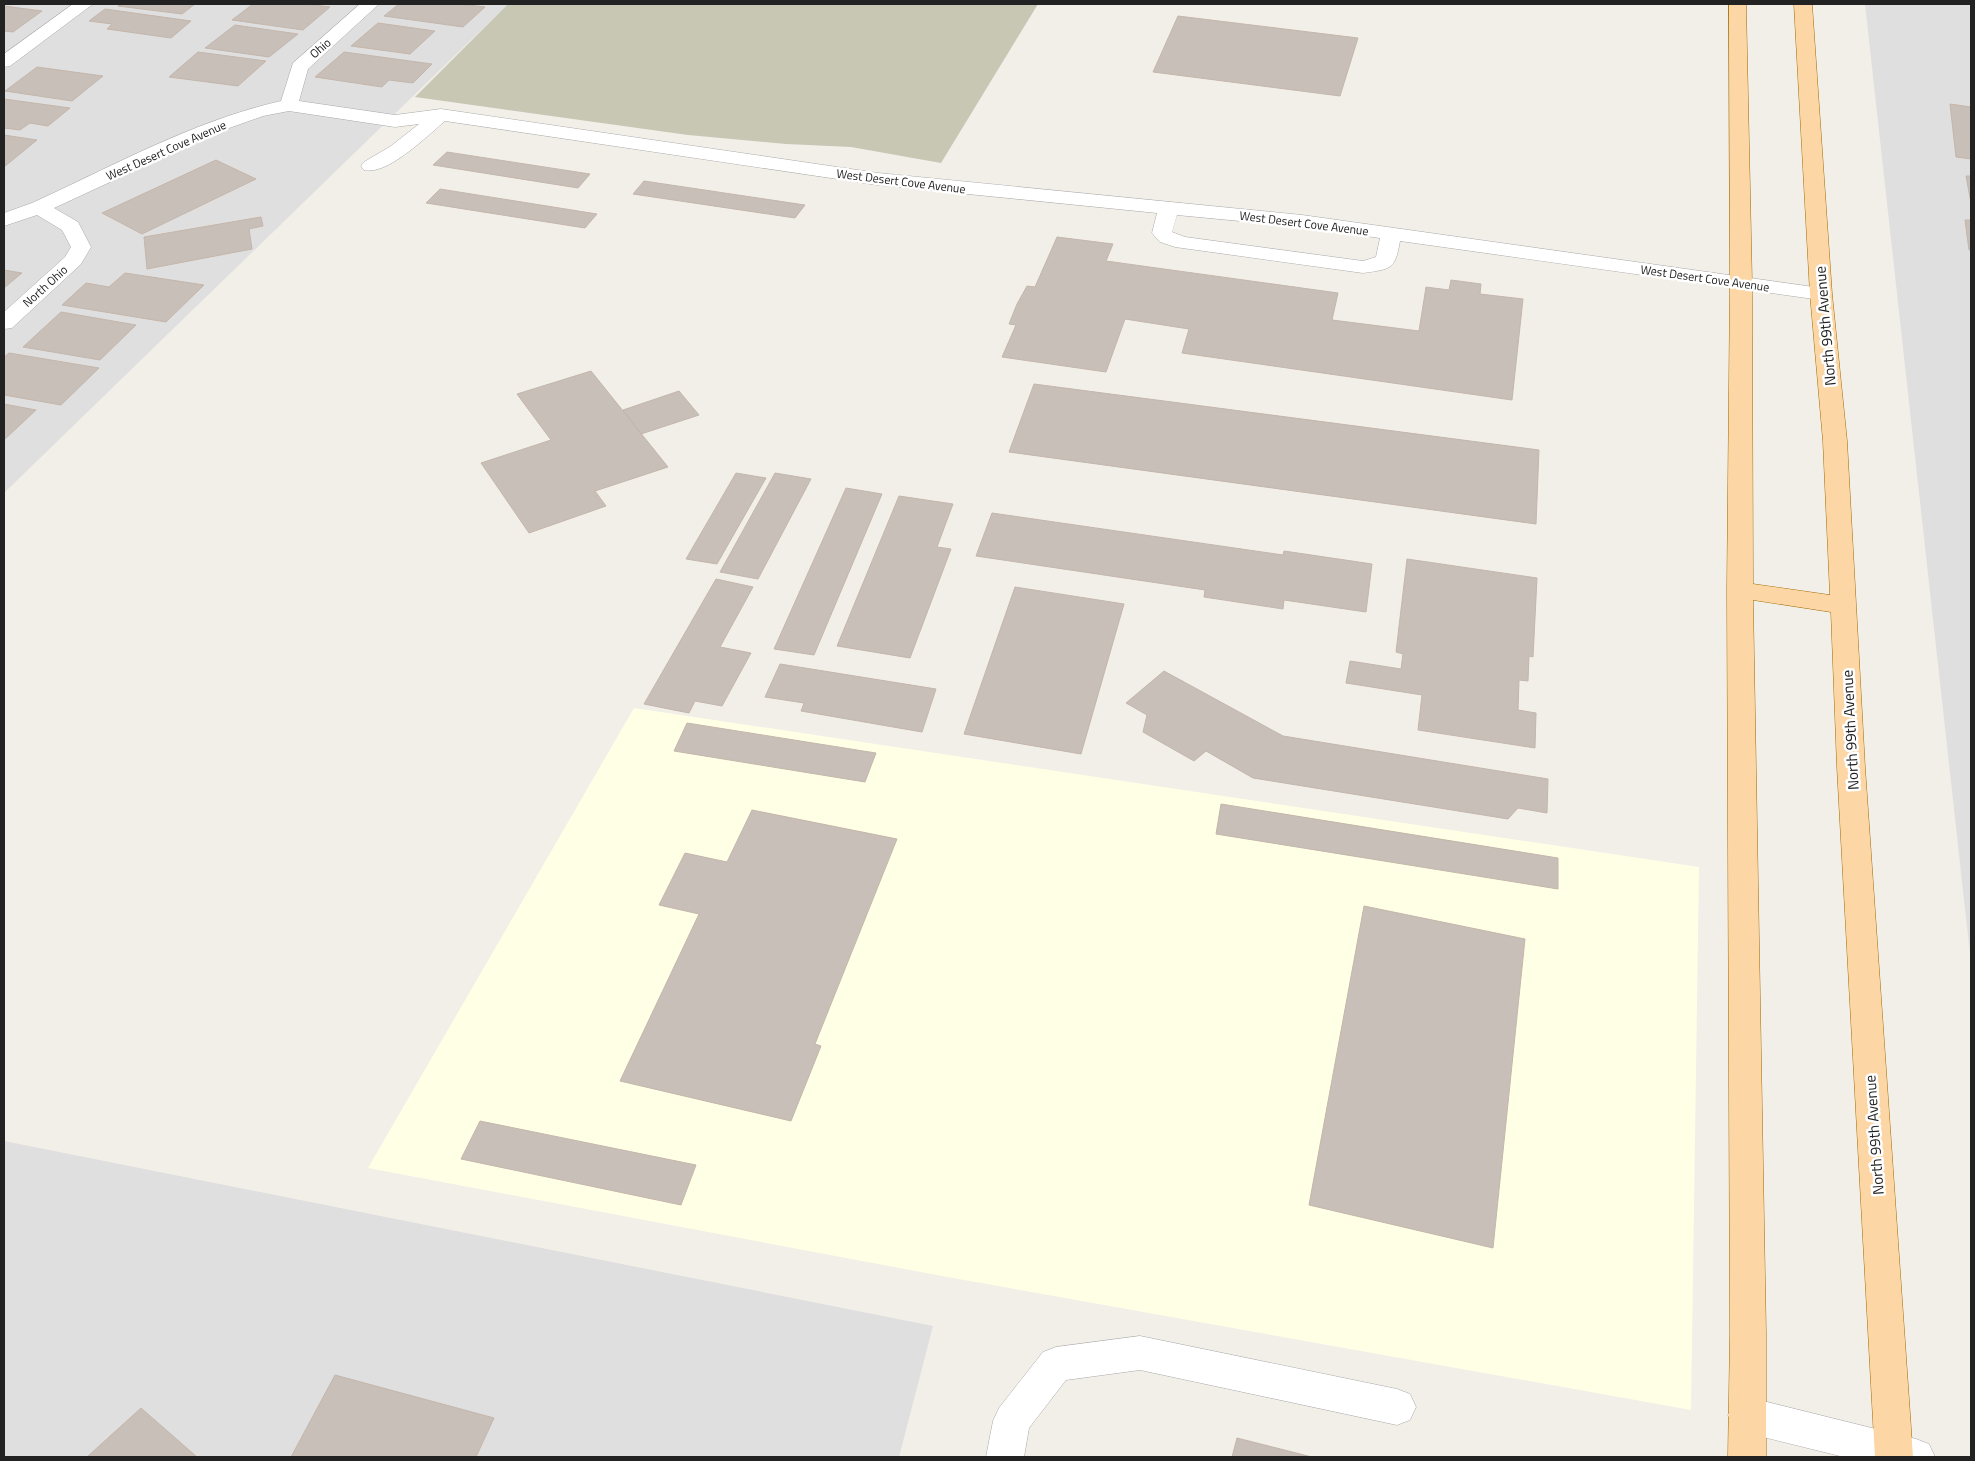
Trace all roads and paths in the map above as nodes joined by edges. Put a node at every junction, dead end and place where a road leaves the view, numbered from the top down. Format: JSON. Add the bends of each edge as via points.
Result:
{"nodes":[{"id":1,"x":84,"y":4,"type":"edge"},
{"id":2,"x":370,"y":4,"type":"edge"},
{"id":3,"x":1737,"y":4,"type":"edge"},
{"id":4,"x":1803,"y":4,"type":"edge"},
{"id":5,"x":4,"y":62,"type":"edge"},
{"id":6,"x":289,"y":105,"type":"junction"},
{"id":7,"x":441,"y":115,"type":"junction"},
{"id":8,"x":371,"y":166,"type":"dead end"},
{"id":9,"x":39,"y":207,"type":"junction"},
{"id":10,"x":1168,"y":208,"type":"junction"},
{"id":11,"x":4,"y":220,"type":"edge"},
{"id":12,"x":1391,"y":234,"type":"junction"},
{"id":13,"x":1741,"y":283,"type":"junction"},
{"id":14,"x":1821,"y":294,"type":"junction"},
{"id":15,"x":4,"y":323,"type":"edge"},
{"id":16,"x":1740,"y":590,"type":"junction"},
{"id":17,"x":1844,"y":606,"type":"junction"},
{"id":18,"x":1397,"y":1407,"type":"dead end"},
{"id":19,"x":1747,"y":1415,"type":"junction"},
{"id":20,"x":1901,"y":1456,"type":"edge"},
{"id":21,"x":1005,"y":1457,"type":"edge"},
{"id":22,"x":1747,"y":1457,"type":"edge"}],
"edges":[{"from":1,"to":5,"type":"street"},
{"from":2,"to":6,"type":"street","name":"Ohio","via":[[299,67]]},
{"from":3,"to":13,"type":"main road"},
{"from":4,"to":14,"type":"main road","name":"North 99th Avenue"},
{"from":6,"to":7,"type":"street","name":"West Desert Cove Avenue","via":[[395,121]]},
{"from":6,"to":9,"type":"street","name":"West Desert Cove Avenue","via":[[211,128]]},
{"from":7,"to":8,"type":"street","via":[[398,150]]},
{"from":7,"to":10,"type":"street","name":"West Desert Cove Avenue","via":[[878,179]]},
{"from":9,"to":11,"type":"street","name":"West Desert Cove Avenue"},
{"from":9,"to":15,"type":"street","name":"North Ohio","via":[[72,226],[81,247],[74,260]]},
{"from":10,"to":12,"type":"street","name":"West Desert Cove Avenue","via":[[1302,221]]},
{"from":10,"to":12,"type":"street","via":[[1162,233],[1167,238],[1363,267],[1386,260]]},
{"from":12,"to":13,"type":"street","name":"West Desert Cove Avenue"},
{"from":13,"to":14,"type":"street","name":"West Desert Cove Avenue"},
{"from":13,"to":16,"type":"main road"},
{"from":14,"to":17,"type":"main road","name":"North 99th Avenue","via":[[1835,440]]},
{"from":16,"to":17,"type":"main road"},
{"from":16,"to":19,"type":"main road"},
{"from":17,"to":20,"type":"main road","name":"North 99th Avenue","via":[[1851,767]]},
{"from":18,"to":21,"type":"street","via":[[1140,1353],[1130,1354],[1056,1364],[1012,1422]]},
{"from":19,"to":20,"type":"street"},
{"from":19,"to":22,"type":"main road"}]}
